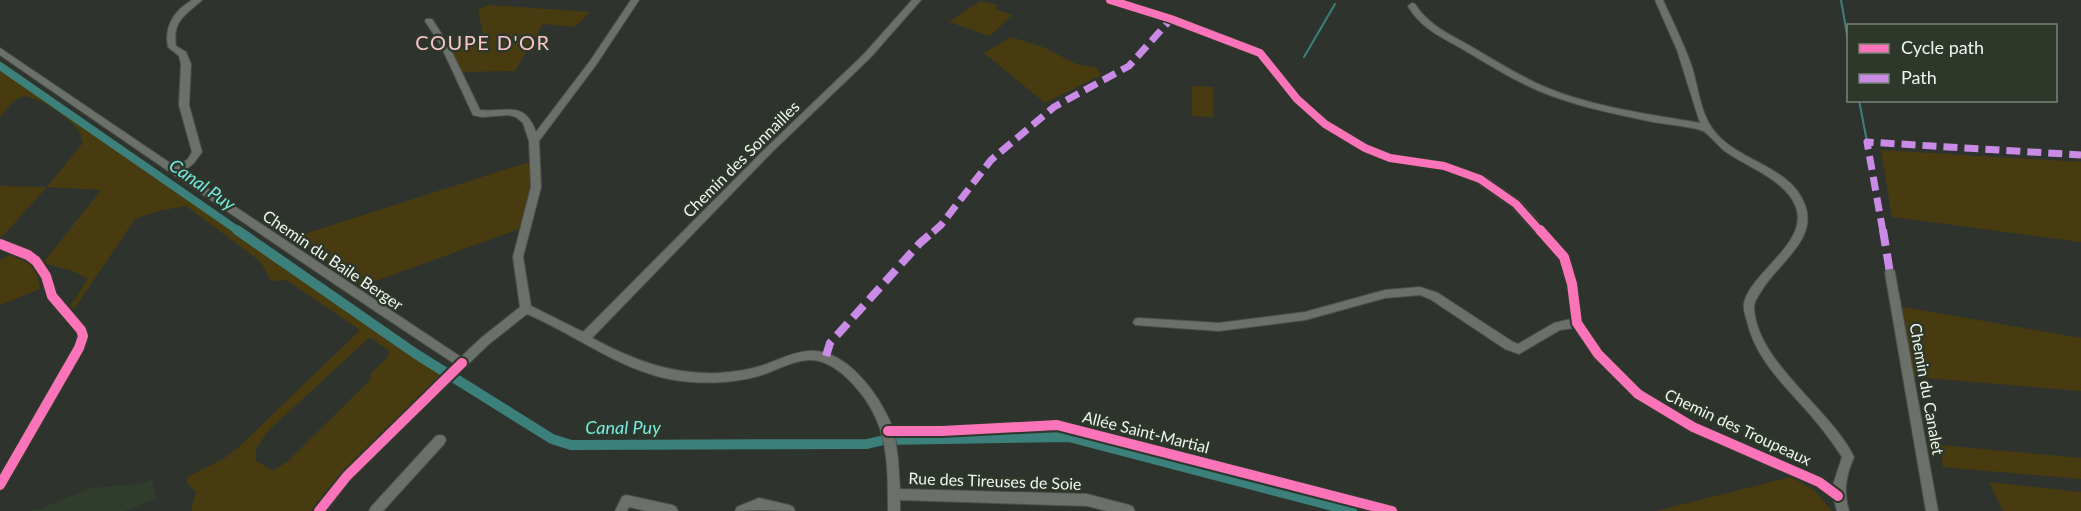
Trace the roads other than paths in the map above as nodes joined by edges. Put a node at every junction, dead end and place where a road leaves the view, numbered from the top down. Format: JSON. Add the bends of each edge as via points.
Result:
{"nodes":[{"id":1,"x":198,"y":0,"type":"edge"},
{"id":2,"x":635,"y":0,"type":"edge"},
{"id":3,"x":917,"y":0,"type":"edge"},
{"id":4,"x":1110,"y":0,"type":"edge"},
{"id":5,"x":1659,"y":0,"type":"edge"},
{"id":6,"x":1412,"y":6,"type":"dead end"},
{"id":7,"x":429,"y":21,"type":"dead end"},
{"id":8,"x":0,"y":51,"type":"edge"},
{"id":9,"x":1707,"y":128,"type":"junction"},
{"id":10,"x":534,"y":141,"type":"junction"},
{"id":11,"x":176,"y":172,"type":"junction"},
{"id":12,"x":0,"y":244,"type":"edge"},
{"id":13,"x":1890,"y":273,"type":"dead end"},
{"id":14,"x":526,"y":309,"type":"junction"},
{"id":15,"x":1139,"y":322,"type":"dead end"},
{"id":16,"x":1577,"y":322,"type":"junction"},
{"id":17,"x":585,"y":338,"type":"junction"},
{"id":18,"x":440,"y":385,"type":"dead end"},
{"id":19,"x":889,"y":438,"type":"junction"},
{"id":20,"x":440,"y":440,"type":"dead end"},
{"id":21,"x":0,"y":485,"type":"edge"},
{"id":22,"x":894,"y":494,"type":"junction"},
{"id":23,"x":1838,"y":496,"type":"junction"},
{"id":24,"x":319,"y":511,"type":"edge"},
{"id":25,"x":375,"y":511,"type":"edge"},
{"id":26,"x":621,"y":511,"type":"edge"},
{"id":27,"x":672,"y":511,"type":"edge"},
{"id":28,"x":741,"y":511,"type":"edge"},
{"id":29,"x":789,"y":511,"type":"edge"},
{"id":30,"x":894,"y":511,"type":"edge"},
{"id":31,"x":1129,"y":511,"type":"edge"},
{"id":32,"x":1392,"y":511,"type":"edge"},
{"id":33,"x":1844,"y":511,"type":"edge"},
{"id":34,"x":1932,"y":511,"type":"edge"}],
"edges":[{"from":1,"to":11,"type":"street","via":[[182,8],[171,39],[172,47],[183,54],[186,64],[184,105],[196,152]]},
{"from":2,"to":10,"type":"street"},
{"from":3,"to":17,"type":"street","name":"Chemin des Sonnailles","via":[[867,56]]},
{"from":4,"to":16,"type":"street","name":"Chemin des Troupeaux","via":[[1260,53],[1297,99],[1325,124],[1365,148],[1390,159],[1444,166],[1489,185],[1516,204],[1564,257]]},
{"from":5,"to":9,"type":"street","via":[[1686,63]]},
{"from":6,"to":9,"type":"street","via":[[1430,27],[1554,94]]},
{"from":7,"to":10,"type":"street","via":[[476,113],[483,116],[516,112],[525,118]]},
{"from":8,"to":11,"type":"street","name":"Chemin du Baile Berger"},
{"from":9,"to":23,"type":"street","via":[[1718,140],[1788,188],[1801,207],[1804,220],[1797,240],[1761,278],[1748,306],[1759,344],[1840,440],[1848,457],[1839,479]]},
{"from":10,"to":14,"type":"street","via":[[536,187],[518,257]]},
{"from":11,"to":14,"type":"street","name":"Chemin du Baile Berger","via":[[462,363]]},
{"from":12,"to":21,"type":"street","via":[[36,261],[52,296],[82,336],[79,348]]},
{"from":13,"to":34,"type":"street","name":"Chemin du Canalet"},
{"from":14,"to":17,"type":"street"},
{"from":15,"to":16,"type":"street","via":[[1219,327],[1305,316],[1385,294],[1420,291],[1518,350],[1558,326]]},
{"from":16,"to":23,"type":"street","name":"Chemin des Troupeaux","via":[[1598,354],[1638,394],[1693,427],[1819,482]]},
{"from":17,"to":19,"type":"street","via":[[662,373],[708,378],[747,375],[809,355],[826,356],[845,368],[861,387],[883,416]]},
{"from":18,"to":24,"type":"street","via":[[347,476]]},
{"from":19,"to":22,"type":"street"},
{"from":19,"to":32,"type":"street","name":"Allée Saint-Martial","via":[[1057,425]]},
{"from":20,"to":25,"type":"street"},
{"from":22,"to":30,"type":"street"},
{"from":22,"to":31,"type":"street","name":"Rue des Tireuses de Soie","via":[[1087,500]]},
{"from":23,"to":33,"type":"street"},
{"from":26,"to":27,"type":"street","via":[[626,501]]},
{"from":28,"to":29,"type":"street","via":[[759,504]]}]}
